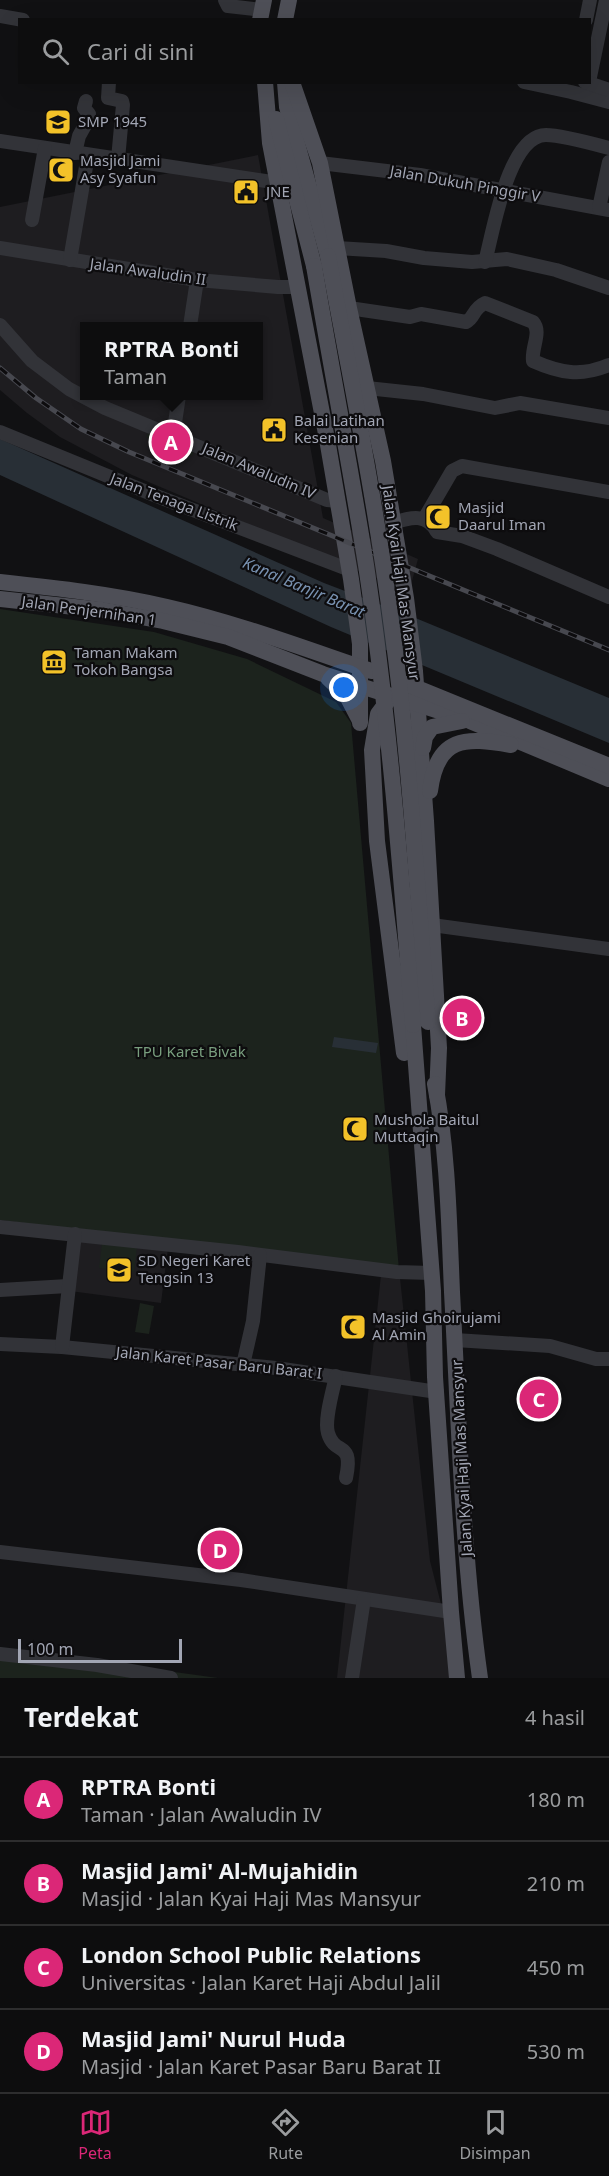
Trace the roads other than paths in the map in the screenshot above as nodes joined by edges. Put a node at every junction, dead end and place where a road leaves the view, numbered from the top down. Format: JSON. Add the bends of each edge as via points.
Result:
{"nodes":[{"id":1,"x":225,"y":0,"type":"edge"},
{"id":2,"x":289,"y":0,"type":"edge"},
{"id":3,"x":591,"y":0,"type":"edge"},
{"id":4,"x":606,"y":0,"type":"edge"},
{"id":5,"x":262,"y":10,"type":"edge"},
{"id":6,"x":0,"y":16,"type":"edge"},
{"id":7,"x":285,"y":18,"type":"edge"},
{"id":8,"x":586,"y":18,"type":"edge"},
{"id":9,"x":18,"y":19,"type":"edge"},
{"id":10,"x":591,"y":55,"type":"edge"},
{"id":11,"x":109,"y":84,"type":"edge"},
{"id":12,"x":265,"y":84,"type":"edge"},
{"id":13,"x":266,"y":84,"type":"edge"},
{"id":14,"x":285,"y":84,"type":"edge"},
{"id":15,"x":293,"y":84,"type":"edge"},
{"id":16,"x":563,"y":84,"type":"edge"},
{"id":17,"x":583,"y":85,"type":"edge"},
{"id":18,"x":609,"y":90,"type":"edge"},
{"id":19,"x":86,"y":101,"type":"dead end"},
{"id":20,"x":609,"y":102,"type":"edge"},
{"id":21,"x":0,"y":141,"type":"edge"},
{"id":22,"x":45,"y":148,"type":"junction"},
{"id":23,"x":609,"y":148,"type":"edge"},
{"id":24,"x":81,"y":154,"type":"junction"},
{"id":25,"x":118,"y":159,"type":"junction"},
{"id":26,"x":609,"y":162,"type":"edge"},
{"id":27,"x":320,"y":163,"type":"junction"},
{"id":28,"x":279,"y":183,"type":"junction"},
{"id":29,"x":504,"y":190,"type":"junction"},
{"id":30,"x":604,"y":209,"type":"edge"},
{"id":31,"x":32,"y":220,"type":"dead end"},
{"id":32,"x":0,"y":249,"type":"edge"},
{"id":33,"x":333,"y":252,"type":"junction"},
{"id":34,"x":70,"y":260,"type":"junction"},
{"id":35,"x":485,"y":262,"type":"junction"},
{"id":36,"x":197,"y":280,"type":"junction"},
{"id":37,"x":297,"y":287,"type":"junction"},
{"id":38,"x":609,"y":288,"type":"edge"},
{"id":39,"x":349,"y":308,"type":"junction"},
{"id":40,"x":191,"y":322,"type":"edge"},
{"id":41,"x":0,"y":326,"type":"edge"},
{"id":42,"x":609,"y":365,"type":"edge"},
{"id":43,"x":367,"y":388,"type":"junction"},
{"id":44,"x":80,"y":395,"type":"edge"},
{"id":45,"x":90,"y":400,"type":"edge"},
{"id":46,"x":178,"y":400,"type":"edge"},
{"id":47,"x":609,"y":418,"type":"edge"},
{"id":48,"x":0,"y":432,"type":"edge"},
{"id":49,"x":173,"y":436,"type":"junction"},
{"id":50,"x":609,"y":492,"type":"edge"},
{"id":51,"x":389,"y":499,"type":"junction"},
{"id":52,"x":338,"y":501,"type":"junction"},
{"id":53,"x":424,"y":519,"type":"junction"},
{"id":54,"x":393,"y":523,"type":"junction"},
{"id":55,"x":350,"y":575,"type":"junction"},
{"id":56,"x":0,"y":582,"type":"edge"},
{"id":57,"x":41,"y":586,"type":"junction"},
{"id":58,"x":61,"y":597,"type":"junction"},
{"id":59,"x":609,"y":597,"type":"edge"},
{"id":60,"x":0,"y":599,"type":"edge"},
{"id":61,"x":39,"y":604,"type":"junction"},
{"id":62,"x":404,"y":611,"type":"junction"},
{"id":63,"x":373,"y":667,"type":"junction"},
{"id":64,"x":323,"y":674,"type":"junction"},
{"id":65,"x":361,"y":686,"type":"junction"},
{"id":66,"x":414,"y":687,"type":"junction"},
{"id":67,"x":392,"y":696,"type":"junction"},
{"id":68,"x":470,"y":721,"type":"junction"},
{"id":69,"x":360,"y":723,"type":"junction"},
{"id":70,"x":372,"y":750,"type":"junction"},
{"id":71,"x":538,"y":750,"type":"junction"},
{"id":72,"x":422,"y":755,"type":"junction"},
{"id":73,"x":609,"y":766,"type":"edge"},
{"id":74,"x":609,"y":779,"type":"edge"},
{"id":75,"x":426,"y":820,"type":"junction"},
{"id":76,"x":377,"y":841,"type":"junction"},
{"id":77,"x":432,"y":926,"type":"junction"},
{"id":78,"x":609,"y":949,"type":"edge"},
{"id":79,"x":420,"y":1023,"type":"junction"},
{"id":80,"x":437,"y":1095,"type":"junction"},
{"id":81,"x":421,"y":1142,"type":"junction"},
{"id":82,"x":0,"y":1227,"type":"edge"},
{"id":83,"x":75,"y":1234,"type":"junction"},
{"id":84,"x":260,"y":1255,"type":"junction"},
{"id":85,"x":431,"y":1273,"type":"junction"},
{"id":86,"x":68,"y":1286,"type":"junction"},
{"id":87,"x":0,"y":1290,"type":"edge"},
{"id":88,"x":455,"y":1341,"type":"junction"},
{"id":89,"x":0,"y":1344,"type":"edge"},
{"id":90,"x":62,"y":1347,"type":"junction"},
{"id":91,"x":609,"y":1359,"type":"edge"},
{"id":92,"x":243,"y":1365,"type":"junction"},
{"id":93,"x":336,"y":1376,"type":"junction"},
{"id":94,"x":437,"y":1392,"type":"junction"},
{"id":95,"x":346,"y":1478,"type":"dead end"},
{"id":96,"x":0,"y":1552,"type":"edge"},
{"id":97,"x":364,"y":1599,"type":"junction"},
{"id":98,"x":451,"y":1612,"type":"junction"},
{"id":99,"x":0,"y":1654,"type":"edge"},
{"id":100,"x":171,"y":1678,"type":"edge"},
{"id":101,"x":352,"y":1678,"type":"edge"},
{"id":102,"x":457,"y":1678,"type":"edge"},
{"id":103,"x":480,"y":1678,"type":"edge"}],
"edges":[{"from":1,"to":5,"type":"street","via":[[228,6]]},
{"from":2,"to":7,"type":"main road"},
{"from":3,"to":8,"type":"street"},
{"from":4,"to":10,"type":"street"},
{"from":6,"to":9,"type":"street"},
{"from":11,"to":25,"type":"street","via":[[108,98],[122,101],[123,105]]},
{"from":12,"to":28,"type":"main road","name":"Jalan Kyai Haji Mas Mansyur","via":[[270,143]]},
{"from":13,"to":79,"type":"main road","name":"Jalan Kyai Haji Mas Mansyur","bridge":true,"via":[[314,266],[356,507],[377,651]]},
{"from":14,"to":33,"type":"main road","name":"Jalan Kyai Haji Mas Mansyur","via":[[287,107]]},
{"from":15,"to":27,"type":"main road","name":"Jalan Kyai Haji Mas Mansyur"},
{"from":16,"to":17,"type":"street"},
{"from":17,"to":18,"type":"street"},
{"from":17,"to":20,"type":"street"},
{"from":19,"to":24,"type":"street","via":[[84,108],[89,118],[79,135]]},
{"from":21,"to":22,"type":"street"},
{"from":22,"to":24,"type":"street"},
{"from":22,"to":31,"type":"street"},
{"from":23,"to":29,"type":"street","via":[[545,135],[537,137],[516,158]]},
{"from":24,"to":25,"type":"street"},
{"from":24,"to":34,"type":"street"},
{"from":25,"to":28,"type":"street"},
{"from":26,"to":30,"type":"street"},
{"from":27,"to":29,"type":"street","name":"Jalan Dukuh Pinggir V"},
{"from":27,"to":33,"type":"main road","name":"Jalan Kyai Haji Mas Mansyur"},
{"from":28,"to":37,"type":"main road","name":"Jalan Kyai Haji Mas Mansyur"},
{"from":29,"to":30,"type":"street","name":"Jalan Dukuh Pinggir V"},
{"from":29,"to":35,"type":"street"},
{"from":32,"to":34,"type":"street","name":"Jalan Awaludin II"},
{"from":33,"to":35,"type":"street","via":[[386,251]]},
{"from":33,"to":39,"type":"main road","name":"Jalan Kyai Haji Mas Mansyur"},
{"from":33,"to":79,"type":"main road","name":"Jalan Kyai Haji Mas Mansyur","bridge":true,"via":[[392,628],[407,764]]},
{"from":34,"to":36,"type":"street","name":"Jalan Awaludin II"},
{"from":35,"to":38,"type":"street","via":[[507,259]]},
{"from":36,"to":37,"type":"street","name":"Jalan Awaludin II"},
{"from":36,"to":40,"type":"street"},
{"from":37,"to":52,"type":"main road","name":"Jalan Kyai Haji Mas Mansyur"},
{"from":39,"to":42,"type":"street","via":[[466,322],[485,303],[536,325],[533,361],[573,373],[594,372]]},
{"from":39,"to":43,"type":"main road","name":"Jalan Kyai Haji Mas Mansyur"},
{"from":41,"to":44,"type":"street","name":"Jalan Awaludin IV","via":[[32,361]]},
{"from":43,"to":47,"type":"street","via":[[495,408],[520,403]]},
{"from":43,"to":51,"type":"main road","name":"Jalan Kyai Haji Mas Mansyur"},
{"from":45,"to":49,"type":"street","name":"Jalan Awaludin IV"},
{"from":46,"to":49,"type":"street"},
{"from":48,"to":55,"type":"street","name":"Jalan Tenaga Listrik"},
{"from":49,"to":52,"type":"street","name":"Jalan Awaludin IV","via":[[327,500]]},
{"from":50,"to":53,"type":"street","via":[[462,466],[452,471]]},
{"from":51,"to":52,"type":"main road","via":[[363,512],[353,511]]},
{"from":51,"to":54,"type":"main road","name":"Jalan Kyai Haji Mas Mansyur"},
{"from":52,"to":55,"type":"main road","name":"Jalan Kyai Haji Mas Mansyur"},
{"from":53,"to":54,"type":"street"},
{"from":53,"to":59,"type":"street","via":[[437,532],[497,549]]},
{"from":54,"to":62,"type":"main road","name":"Jalan Kyai Haji Mas Mansyur","via":[[405,591]]},
{"from":55,"to":63,"type":"main road","name":"Jalan Kyai Haji Mas Mansyur","via":[[360,644]]},
{"from":56,"to":57,"type":"main road","name":"Jalan Penjernihan 1"},
{"from":57,"to":58,"type":"main road","name":"Jalan Penjernihan 1"},
{"from":57,"to":61,"type":"main road"},
{"from":58,"to":61,"type":"main road","name":"Jalan Penjernihan 1"},
{"from":58,"to":63,"type":"main road","name":"Jalan Penjernihan 1","via":[[103,594],[167,607]]},
{"from":58,"to":64,"type":"main road","name":"Jalan Penjernihan 1","via":[[102,610],[228,637]]},
{"from":60,"to":61,"type":"main road","name":"Jalan Penjernihan 1"},
{"from":62,"to":63,"type":"main road","bridge":true},
{"from":62,"to":66,"type":"main road","name":"Jalan Kyai Haji Mas Mansyur"},
{"from":63,"to":65,"type":"main road","name":"Jalan Kyai Haji Mas Mansyur"},
{"from":63,"to":66,"type":"main road","name":"Jalan Penjernihan 1"},
{"from":64,"to":65,"type":"main road","name":"Jalan Penjernihan 1"},
{"from":64,"to":69,"type":"main road","via":[[347,696]]},
{"from":65,"to":67,"type":"main road","name":"Jalan Penjernihan 1"},
{"from":65,"to":69,"type":"main road","name":"Jalan Kyai Haji Mas Mansyur"},
{"from":66,"to":67,"type":"main road","name":"Jalan Kyai Haji Mas Mansyur"},
{"from":66,"to":68,"type":"main road"},
{"from":66,"to":72,"type":"main road","name":"Jalan Kyai Haji Mas Mansyur"},
{"from":66,"to":73,"type":"main road"},
{"from":67,"to":70,"type":"main road","name":"Jalan Kyai Haji Mas Mansyur","via":[[378,714]]},
{"from":68,"to":71,"type":"main road"},
{"from":68,"to":72,"type":"main road","via":[[432,727],[425,737]]},
{"from":69,"to":70,"type":"main road"},
{"from":70,"to":76,"type":"main road","name":"Jalan Kyai Haji Mas Mansyur"},
{"from":71,"to":74,"type":"main road"},
{"from":71,"to":75,"type":"main road","via":[[479,740],[451,747],[436,767]]},
{"from":72,"to":75,"type":"main road","name":"Jalan Kyai Haji Mas Mansyur"},
{"from":72,"to":76,"type":"main road","via":[[402,742],[386,749],[383,765],[387,821]]},
{"from":75,"to":77,"type":"main road","name":"Jalan Kyai Haji Mas Mansyur"},
{"from":76,"to":81,"type":"main road","name":"Jalan Kyai Haji Mas Mansyur","via":[[412,1113]]},
{"from":77,"to":78,"type":"street"},
{"from":77,"to":80,"type":"main road","name":"Jalan Kyai Haji Mas Mansyur","via":[[440,1056]]},
{"from":79,"to":80,"type":"main road","name":"Jalan Kyai Haji Mas Mansyur"},
{"from":79,"to":81,"type":"main road","name":"Jalan Kyai Haji Mas Mansyur"},
{"from":80,"to":88,"type":"main road","name":"Jalan Kyai Haji Mas Mansyur"},
{"from":81,"to":85,"type":"main road","name":"Jalan Kyai Haji Mas Mansyur"},
{"from":82,"to":83,"type":"street"},
{"from":83,"to":84,"type":"street"},
{"from":83,"to":86,"type":"street"},
{"from":84,"to":85,"type":"street"},
{"from":84,"to":92,"type":"street","via":[[253,1321]]},
{"from":85,"to":94,"type":"main road","name":"Jalan Kyai Haji Mas Mansyur"},
{"from":86,"to":87,"type":"street"},
{"from":86,"to":90,"type":"street"},
{"from":88,"to":91,"type":"street","via":[[550,1346]]},
{"from":88,"to":103,"type":"main road","name":"Jalan Kyai Haji Mas Mansyur","via":[[467,1554]]},
{"from":89,"to":90,"type":"street","name":"Jalan Karet Pasar Baru Barat I"},
{"from":90,"to":92,"type":"street","name":"Jalan Karet Pasar Baru Barat I"},
{"from":92,"to":93,"type":"street","name":"Jalan Karet Pasar Baru Barat I"},
{"from":93,"to":94,"type":"street","name":"Jalan Karet Pasar Baru Barat I"},
{"from":93,"to":95,"type":"street","via":[[327,1431],[348,1455]]},
{"from":94,"to":98,"type":"main road","name":"Jalan Kyai Haji Mas Mansyur"},
{"from":96,"to":97,"type":"street","via":[[241,1580]]},
{"from":97,"to":98,"type":"street"},
{"from":97,"to":101,"type":"street"},
{"from":98,"to":102,"type":"main road","name":"Jalan Kyai Haji Mas Mansyur"},
{"from":99,"to":100,"type":"street"}]}
